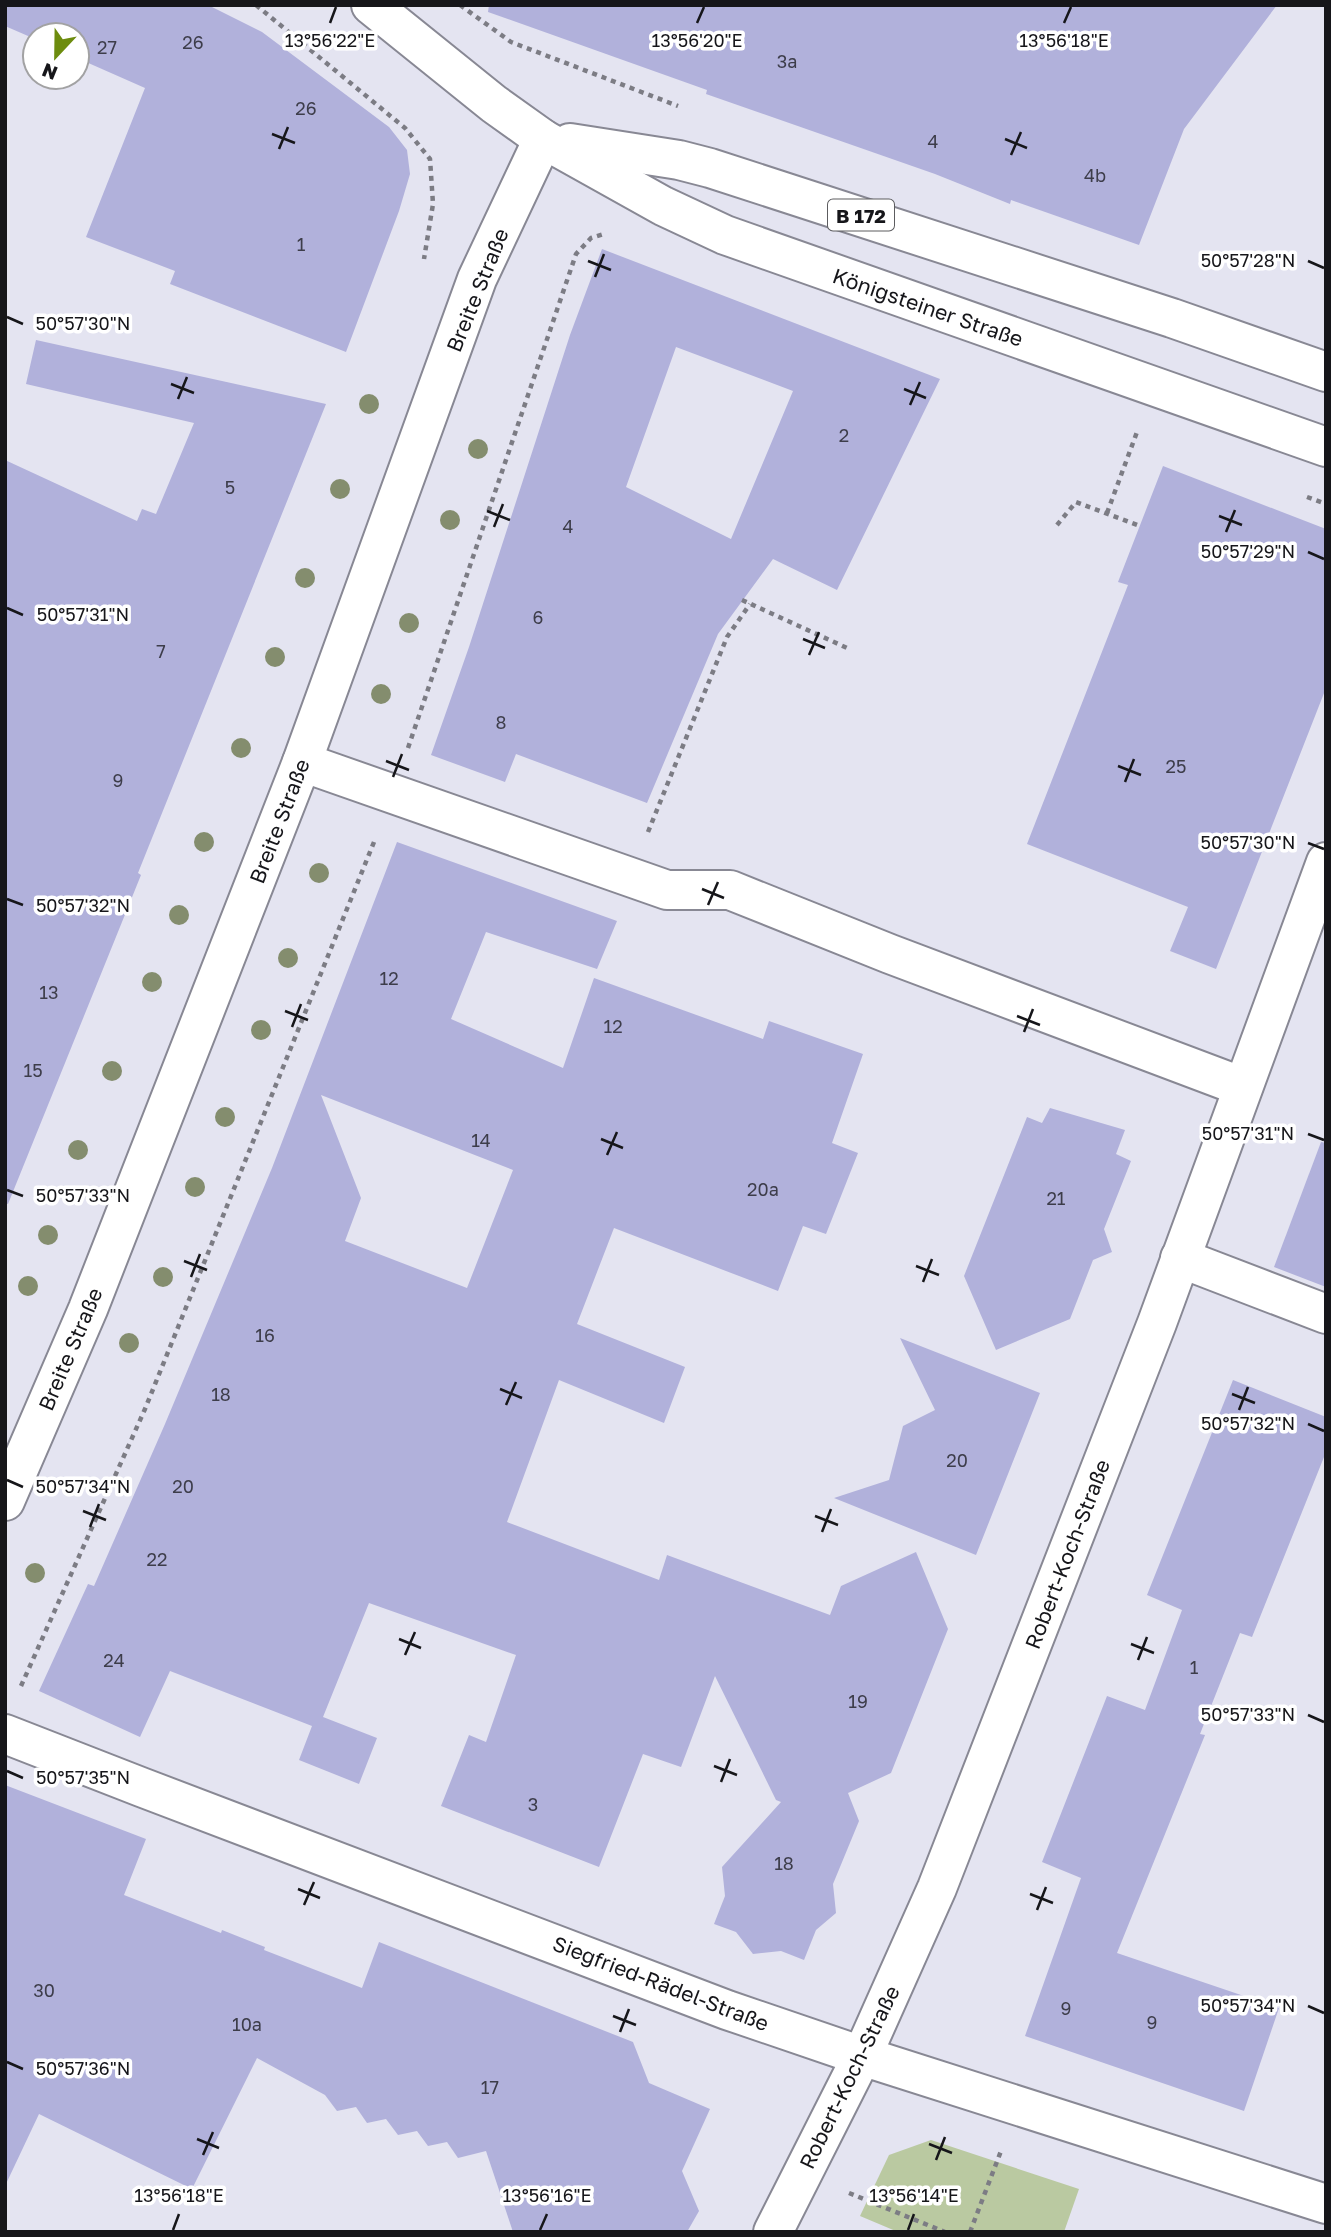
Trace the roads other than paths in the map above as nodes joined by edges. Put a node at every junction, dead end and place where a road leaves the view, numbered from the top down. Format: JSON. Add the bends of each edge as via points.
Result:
{"nodes":[{"id":1,"x":371,"y":5,"type":"edge"},
{"id":2,"x":543,"y":139,"type":"junction"},
{"id":3,"x":1326,"y":372,"type":"edge"},
{"id":4,"x":1326,"y":447,"type":"edge"},
{"id":5,"x":302,"y":762,"type":"junction"},
{"id":6,"x":1326,"y":862,"type":"edge"},
{"id":7,"x":1243,"y":1087,"type":"junction"},
{"id":8,"x":1180,"y":1258,"type":"junction"},
{"id":9,"x":1326,"y":1314,"type":"edge"},
{"id":10,"x":5,"y":1501,"type":"edge"},
{"id":11,"x":5,"y":1734,"type":"edge"},
{"id":12,"x":862,"y":2056,"type":"junction"},
{"id":13,"x":1322,"y":2192,"type":"edge"},
{"id":14,"x":773,"y":2232,"type":"edge"}],
"edges":[{"from":1,"to":2,"type":"street","name":"Königsteiner Straße","number":"B 172"},
{"from":2,"to":3,"type":"street","name":"Königsteiner Straße","number":"B 172","via":[[710,168],[1172,317]]},
{"from":2,"to":4,"type":"street","name":"Königsteiner Straße","number":"B 172","via":[[724,235]]},
{"from":2,"to":5,"type":"street","name":"Breite Straße","via":[[478,279]]},
{"from":5,"to":7,"type":"street","via":[[667,890],[730,890]]},
{"from":5,"to":10,"type":"street","name":"Breite Straße","via":[[93,1296]]},
{"from":6,"to":7,"type":"street","name":"Robert-Koch-Straße"},
{"from":7,"to":8,"type":"street","name":"Robert-Koch-Straße"},
{"from":8,"to":9,"type":"street"},
{"from":8,"to":12,"type":"street","name":"Robert-Koch-Straße","via":[[937,1888]]},
{"from":11,"to":12,"type":"street","name":"Siegfried-Rädel-Straße","via":[[727,2010]]},
{"from":12,"to":13,"type":"street","name":"Siegfried-Rädel-Straße"},
{"from":12,"to":14,"type":"street","name":"Robert-Koch-Straße"}]}
